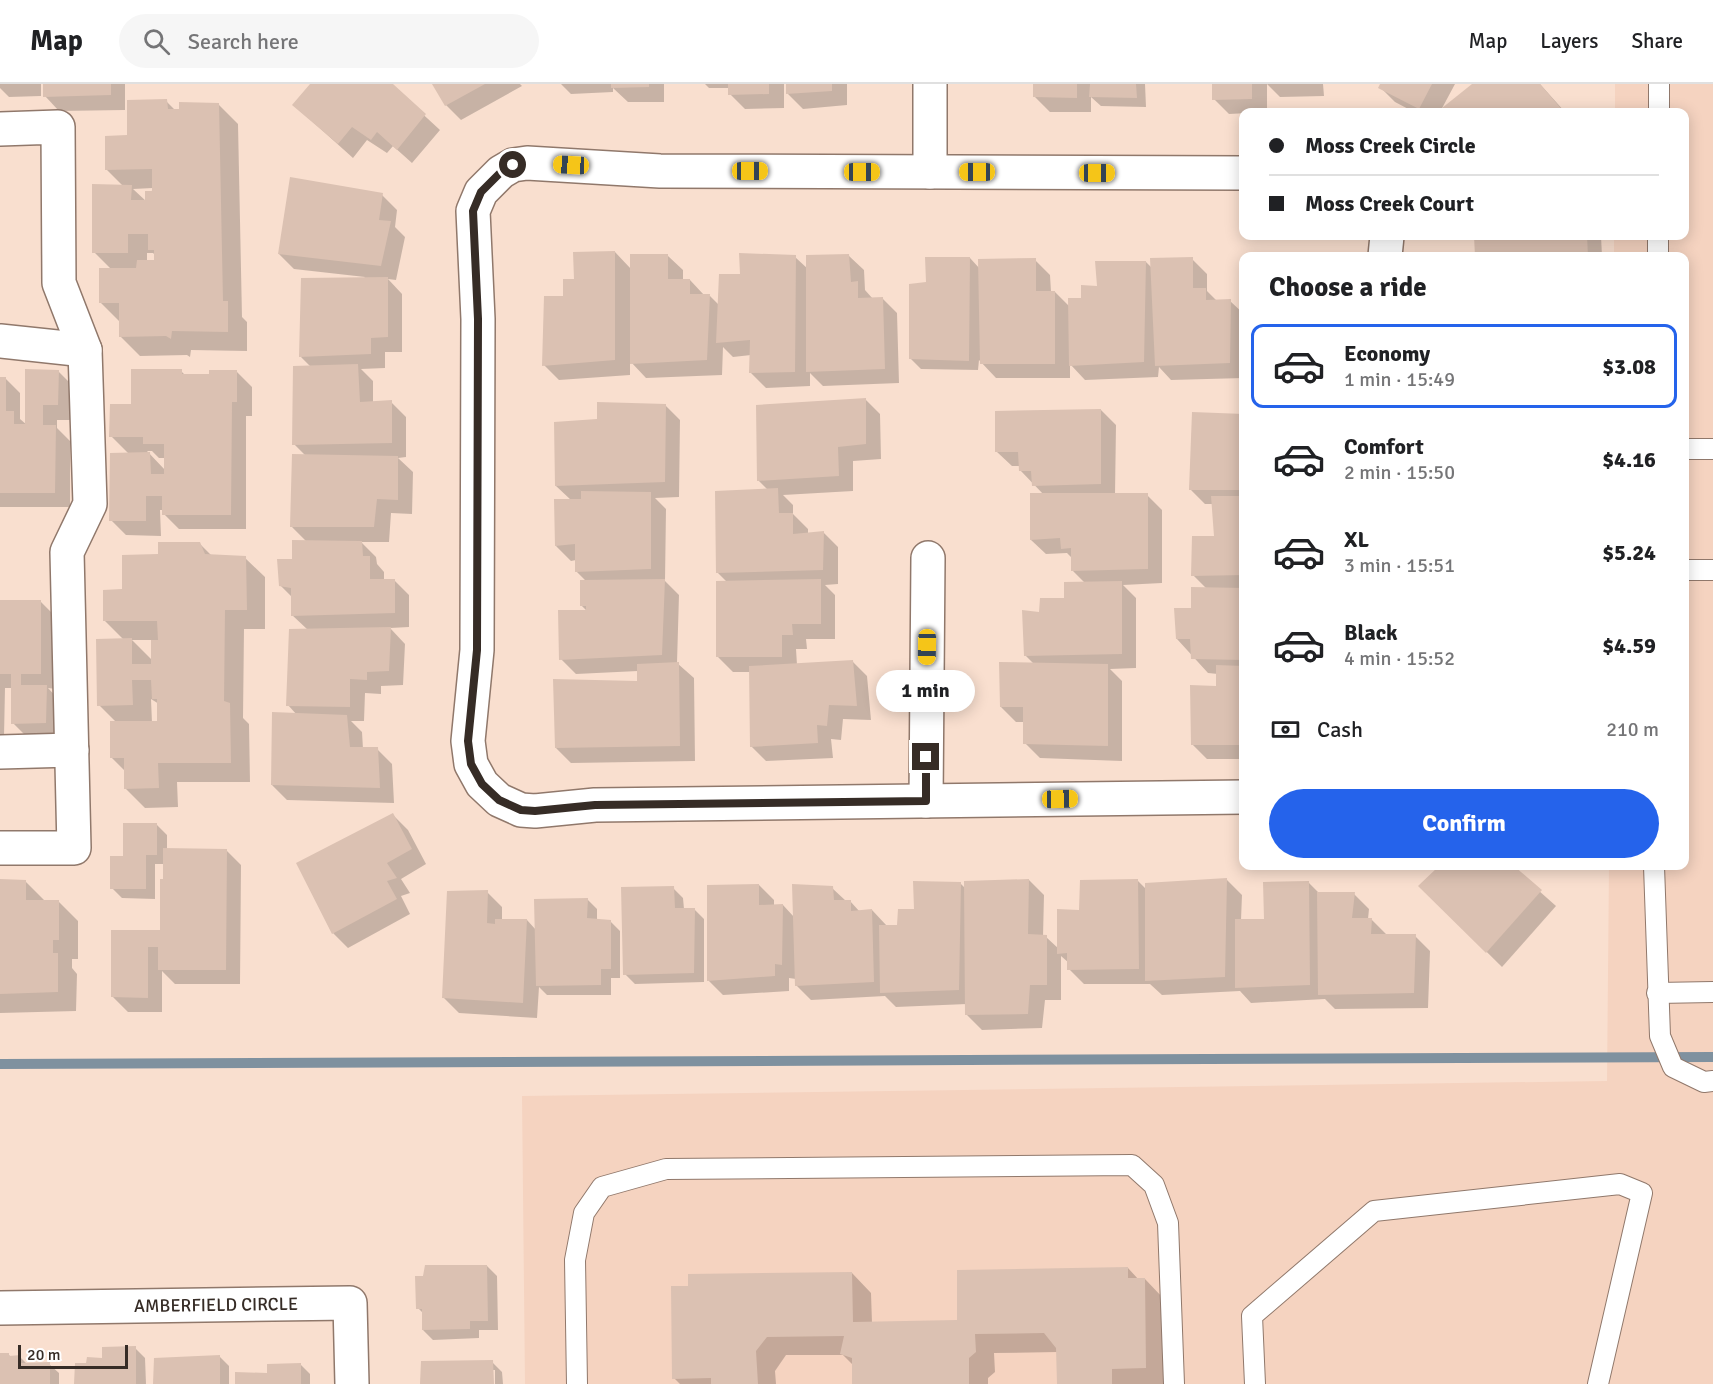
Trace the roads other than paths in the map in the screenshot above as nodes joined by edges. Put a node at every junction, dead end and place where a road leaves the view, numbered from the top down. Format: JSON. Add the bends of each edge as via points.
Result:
{"nodes":[{"id":1,"x":930,"y":84,"type":"edge"},
{"id":2,"x":1659,"y":84,"type":"edge"},
{"id":3,"x":1659,"y":108,"type":"edge"},
{"id":4,"x":0,"y":129,"type":"edge"},
{"id":5,"x":930,"y":172,"type":"junction"},
{"id":6,"x":1239,"y":173,"type":"edge"},
{"id":7,"x":0,"y":341,"type":"edge"},
{"id":8,"x":85,"y":350,"type":"junction"},
{"id":9,"x":1689,"y":449,"type":"edge"},
{"id":10,"x":1713,"y":449,"type":"edge"},
{"id":11,"x":928,"y":558,"type":"dead end"},
{"id":12,"x":1689,"y":570,"type":"edge"},
{"id":13,"x":1713,"y":570,"type":"edge"},
{"id":14,"x":72,"y":750,"type":"junction"},
{"id":15,"x":0,"y":752,"type":"edge"},
{"id":16,"x":1239,"y":797,"type":"edge"},
{"id":17,"x":926,"y":801,"type":"junction"},
{"id":18,"x":0,"y":848,"type":"edge"},
{"id":19,"x":1654,"y":870,"type":"edge"},
{"id":20,"x":1713,"y":992,"type":"edge"},
{"id":21,"x":1657,"y":993,"type":"junction"},
{"id":22,"x":1708,"y":1082,"type":"edge"},
{"id":23,"x":0,"y":1308,"type":"edge"},
{"id":24,"x":352,"y":1384,"type":"edge"},
{"id":25,"x":577,"y":1384,"type":"edge"},
{"id":26,"x":1174,"y":1384,"type":"edge"},
{"id":27,"x":1255,"y":1384,"type":"edge"},
{"id":28,"x":1598,"y":1384,"type":"edge"}],
"edges":[{"from":1,"to":5,"type":"street"},
{"from":2,"to":3,"type":"lane"},
{"from":4,"to":8,"type":"street","via":[[58,127],[59,283]]},
{"from":5,"to":6,"type":"street"},
{"from":5,"to":17,"type":"street","via":[[660,171],[527,163],[501,172],[481,192],[473,211],[478,319],[477,650],[468,741],[471,764],[482,784],[499,800],[521,810],[595,805]]},
{"from":7,"to":8,"type":"street"},
{"from":8,"to":14,"type":"street","via":[[90,504],[67,552]]},
{"from":9,"to":10,"type":"lane"},
{"from":11,"to":17,"type":"street"},
{"from":12,"to":13,"type":"lane"},
{"from":14,"to":15,"type":"street"},
{"from":14,"to":18,"type":"street","via":[[74,848]]},
{"from":16,"to":17,"type":"street"},
{"from":19,"to":21,"type":"lane"},
{"from":20,"to":21,"type":"lane"},
{"from":21,"to":22,"type":"lane","via":[[1660,1036],[1673,1067]]},
{"from":23,"to":24,"type":"street","name":"AMBERFIELD CIRCLE","via":[[350,1303]]},
{"from":25,"to":26,"type":"lane","via":[[575,1260],[584,1213],[602,1187],[666,1169],[1120,1165],[1132,1165],[1154,1185],[1168,1224]]},
{"from":27,"to":28,"type":"lane","via":[[1252,1316],[1374,1211],[1620,1184],[1642,1193]]}]}
